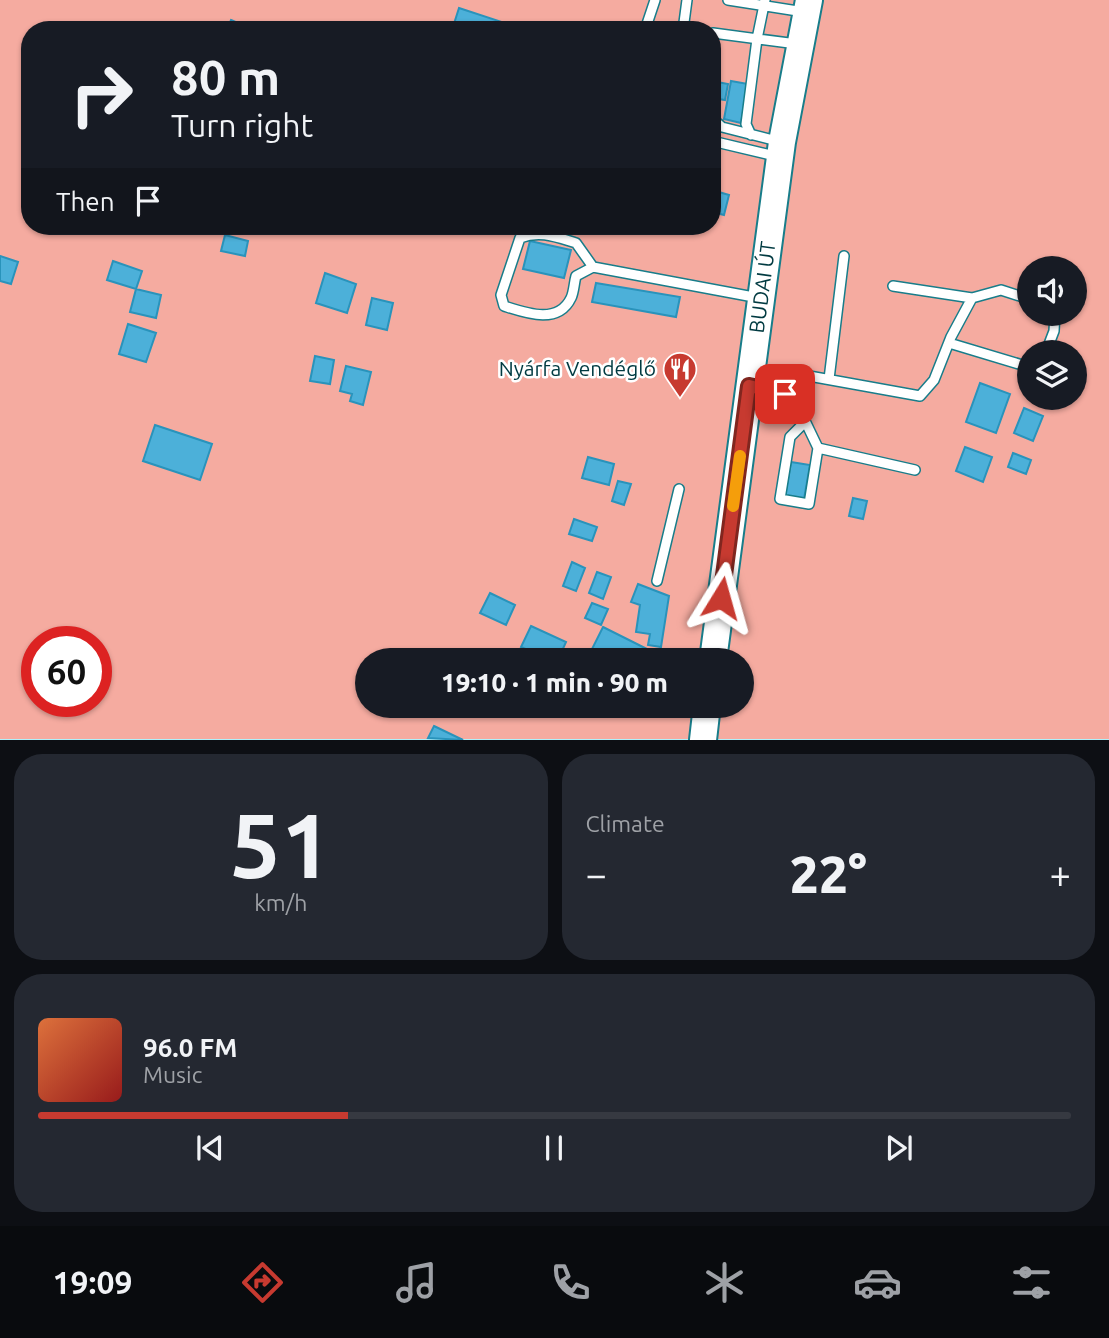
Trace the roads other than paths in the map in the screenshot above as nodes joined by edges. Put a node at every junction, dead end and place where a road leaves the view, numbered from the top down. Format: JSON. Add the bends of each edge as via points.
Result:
{"nodes":[{"id":1,"x":655,"y":0,"type":"edge"},
{"id":2,"x":687,"y":0,"type":"edge"},
{"id":3,"x":731,"y":0,"type":"edge"},
{"id":4,"x":765,"y":3,"type":"edge"},
{"id":5,"x":807,"y":6,"type":"edge"},
{"id":6,"x":649,"y":21,"type":"edge"},
{"id":7,"x":684,"y":21,"type":"edge"},
{"id":8,"x":721,"y":34,"type":"edge"},
{"id":9,"x":757,"y":40,"type":"junction"},
{"id":10,"x":799,"y":44,"type":"junction"},
{"id":11,"x":721,"y":126,"type":"edge"},
{"id":12,"x":751,"y":135,"type":"junction"},
{"id":13,"x":721,"y":142,"type":"edge"},
{"id":14,"x":781,"y":150,"type":"junction"},
{"id":15,"x":529,"y":235,"type":"edge"},
{"id":16,"x":549,"y":235,"type":"edge"},
{"id":17,"x":844,"y":256,"type":"dead end"},
{"id":18,"x":593,"y":267,"type":"junction"},
{"id":19,"x":892,"y":286,"type":"dead end"},
{"id":20,"x":1017,"y":295,"type":"edge"},
{"id":21,"x":761,"y":298,"type":"junction"},
{"id":22,"x":972,"y":298,"type":"junction"},
{"id":23,"x":948,"y":343,"type":"junction"},
{"id":24,"x":1017,"y":363,"type":"edge"},
{"id":25,"x":829,"y":379,"type":"junction"},
{"id":26,"x":749,"y":386,"type":"junction"},
{"id":27,"x":785,"y":394,"type":"junction"},
{"id":28,"x":805,"y":422,"type":"junction"},
{"id":29,"x":818,"y":448,"type":"junction"},
{"id":30,"x":915,"y":470,"type":"dead end"},
{"id":31,"x":679,"y":489,"type":"dead end"},
{"id":32,"x":657,"y":581,"type":"dead end"},
{"id":33,"x":715,"y":648,"type":"edge"},
{"id":34,"x":706,"y":718,"type":"edge"},
{"id":35,"x":703,"y":740,"type":"edge"}],
"edges":[{"from":1,"to":6,"type":"lane"},
{"from":2,"to":7,"type":"lane"},
{"from":3,"to":4,"type":"lane"},
{"from":4,"to":5,"type":"lane"},
{"from":4,"to":9,"type":"lane"},
{"from":5,"to":10,"type":"main road","name":"BUDAI ÚT"},
{"from":8,"to":9,"type":"lane"},
{"from":9,"to":10,"type":"lane"},
{"from":9,"to":12,"type":"lane","via":[[747,124]]},
{"from":10,"to":14,"type":"main road","name":"BUDAI ÚT"},
{"from":11,"to":12,"type":"lane"},
{"from":12,"to":14,"type":"lane"},
{"from":13,"to":14,"type":"lane"},
{"from":14,"to":21,"type":"main road","name":"BUDAI ÚT"},
{"from":15,"to":18,"type":"lane","via":[[520,239],[501,295],[504,306],[548,315],[561,312],[571,298],[576,276]]},
{"from":16,"to":18,"type":"lane","via":[[576,243]]},
{"from":17,"to":25,"type":"lane"},
{"from":18,"to":21,"type":"lane"},
{"from":19,"to":22,"type":"lane"},
{"from":20,"to":22,"type":"lane","via":[[1001,290]]},
{"from":21,"to":26,"type":"main road","name":"BUDAI ÚT"},
{"from":22,"to":23,"type":"lane"},
{"from":23,"to":24,"type":"lane"},
{"from":23,"to":25,"type":"lane","via":[[934,380],[920,396]]},
{"from":25,"to":27,"type":"lane","via":[[798,374]]},
{"from":26,"to":27,"type":"lane"},
{"from":26,"to":33,"type":"main road","name":"BUDAI ÚT"},
{"from":27,"to":28,"type":"lane","via":[[796,402]]},
{"from":28,"to":29,"type":"lane"},
{"from":28,"to":29,"type":"lane","via":[[790,437],[780,499],[809,505]]},
{"from":29,"to":30,"type":"lane"},
{"from":31,"to":32,"type":"lane"},
{"from":34,"to":35,"type":"main road"}]}
